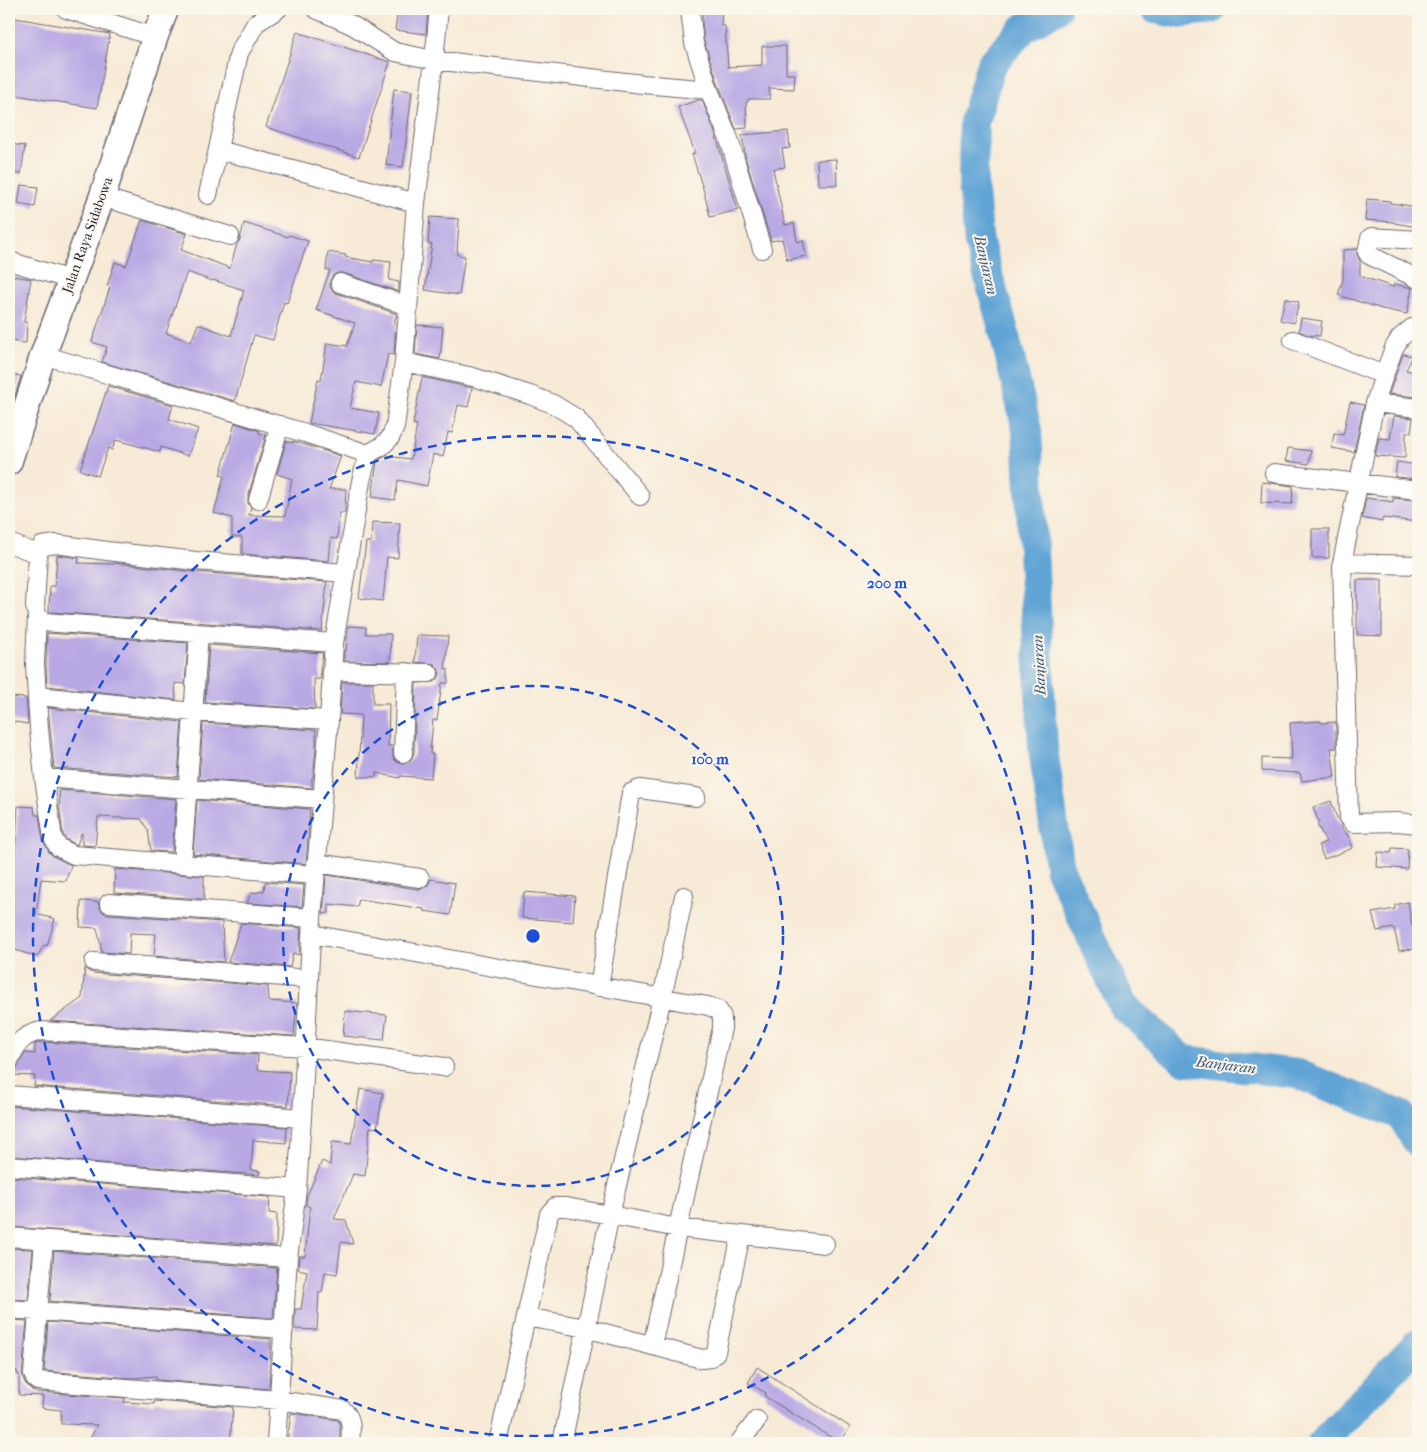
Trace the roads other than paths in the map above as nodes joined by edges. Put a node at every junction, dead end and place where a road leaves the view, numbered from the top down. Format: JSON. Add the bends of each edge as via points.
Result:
{"nodes":[{"id":1,"x":66,"y":9,"type":"edge"},
{"id":2,"x":166,"y":9,"type":"edge"},
{"id":3,"x":278,"y":9,"type":"edge"},
{"id":4,"x":316,"y":9,"type":"edge"},
{"id":5,"x":439,"y":9,"type":"edge"},
{"id":6,"x":690,"y":9,"type":"edge"},
{"id":7,"x":155,"y":38,"type":"junction"},
{"id":8,"x":434,"y":60,"type":"junction"},
{"id":9,"x":709,"y":90,"type":"junction"},
{"id":10,"x":218,"y":150,"type":"junction"},
{"id":11,"x":208,"y":195,"type":"dead end"},
{"id":12,"x":102,"y":197,"type":"junction"},
{"id":13,"x":416,"y":203,"type":"junction"},
{"id":14,"x":230,"y":236,"type":"dead end"},
{"id":15,"x":1418,"y":240,"type":"edge"},
{"id":16,"x":762,"y":249,"type":"dead end"},
{"id":17,"x":9,"y":261,"type":"edge"},
{"id":18,"x":1418,"y":279,"type":"edge"},
{"id":19,"x":71,"y":280,"type":"junction"},
{"id":20,"x":340,"y":282,"type":"dead end"},
{"id":21,"x":408,"y":306,"type":"junction"},
{"id":22,"x":1418,"y":328,"type":"edge"},
{"id":23,"x":1293,"y":340,"type":"dead end"},
{"id":24,"x":43,"y":355,"type":"junction"},
{"id":25,"x":404,"y":362,"type":"junction"},
{"id":26,"x":1384,"y":375,"type":"junction"},
{"id":27,"x":1375,"y":402,"type":"junction"},
{"id":28,"x":1418,"y":408,"type":"edge"},
{"id":29,"x":280,"y":425,"type":"junction"},
{"id":30,"x":368,"y":454,"type":"junction"},
{"id":31,"x":9,"y":462,"type":"edge"},
{"id":32,"x":1274,"y":472,"type":"dead end"},
{"id":33,"x":1358,"y":482,"type":"junction"},
{"id":34,"x":1418,"y":490,"type":"edge"},
{"id":35,"x":640,"y":496,"type":"dead end"},
{"id":36,"x":258,"y":500,"type":"dead end"},
{"id":37,"x":9,"y":543,"type":"edge"},
{"id":38,"x":38,"y":554,"type":"junction"},
{"id":39,"x":1342,"y":563,"type":"junction"},
{"id":40,"x":1418,"y":565,"type":"edge"},
{"id":41,"x":345,"y":573,"type":"junction"},
{"id":42,"x":37,"y":615,"type":"junction"},
{"id":43,"x":199,"y":633,"type":"junction"},
{"id":44,"x":334,"y":643,"type":"junction"},
{"id":45,"x":332,"y":671,"type":"junction"},
{"id":46,"x":406,"y":672,"type":"junction"},
{"id":47,"x":429,"y":673,"type":"dead end"},
{"id":48,"x":38,"y":696,"type":"junction"},
{"id":49,"x":193,"y":712,"type":"junction"},
{"id":50,"x":329,"y":720,"type":"junction"},
{"id":51,"x":403,"y":753,"type":"dead end"},
{"id":52,"x":44,"y":778,"type":"junction"},
{"id":53,"x":188,"y":789,"type":"junction"},
{"id":54,"x":696,"y":797,"type":"dead end"},
{"id":55,"x":322,"y":798,"type":"junction"},
{"id":56,"x":1418,"y":824,"type":"edge"},
{"id":57,"x":182,"y":864,"type":"junction"},
{"id":58,"x":316,"y":869,"type":"junction"},
{"id":59,"x":420,"y":878,"type":"dead end"},
{"id":60,"x":684,"y":896,"type":"dead end"},
{"id":61,"x":109,"y":903,"type":"dead end"},
{"id":62,"x":311,"y":926,"type":"junction"},
{"id":63,"x":94,"y":962,"type":"dead end"},
{"id":64,"x":309,"y":979,"type":"junction"},
{"id":65,"x":599,"y":987,"type":"junction"},
{"id":66,"x":662,"y":998,"type":"junction"},
{"id":67,"x":305,"y":1047,"type":"junction"},
{"id":68,"x":9,"y":1061,"type":"edge"},
{"id":69,"x":444,"y":1067,"type":"dead end"},
{"id":70,"x":9,"y":1095,"type":"edge"},
{"id":71,"x":302,"y":1118,"type":"junction"},
{"id":72,"x":9,"y":1166,"type":"edge"},
{"id":73,"x":296,"y":1190,"type":"junction"},
{"id":74,"x":610,"y":1215,"type":"junction"},
{"id":75,"x":678,"y":1228,"type":"junction"},
{"id":76,"x":741,"y":1235,"type":"junction"},
{"id":77,"x":9,"y":1237,"type":"edge"},
{"id":78,"x":44,"y":1240,"type":"junction"},
{"id":79,"x":825,"y":1244,"type":"dead end"},
{"id":80,"x":288,"y":1258,"type":"junction"},
{"id":81,"x":9,"y":1309,"type":"edge"},
{"id":82,"x":39,"y":1312,"type":"junction"},
{"id":83,"x":526,"y":1317,"type":"junction"},
{"id":84,"x":586,"y":1328,"type":"junction"},
{"id":85,"x":284,"y":1329,"type":"junction"},
{"id":86,"x":652,"y":1346,"type":"junction"},
{"id":87,"x":279,"y":1400,"type":"junction"},
{"id":88,"x":757,"y":1420,"type":"dead end"},
{"id":89,"x":276,"y":1443,"type":"edge"},
{"id":90,"x":350,"y":1443,"type":"edge"},
{"id":91,"x":498,"y":1443,"type":"edge"},
{"id":92,"x":562,"y":1443,"type":"edge"},
{"id":93,"x":739,"y":1443,"type":"edge"}],
"edges":[{"from":1,"to":7,"type":"street"},
{"from":2,"to":7,"type":"highway","name":"Jalan Raya Sidabowa"},
{"from":3,"to":10,"type":"street","via":[[256,23],[239,53]]},
{"from":4,"to":8,"type":"street","via":[[352,25],[395,52]]},
{"from":5,"to":8,"type":"street"},
{"from":6,"to":9,"type":"street","via":[[694,43]]},
{"from":7,"to":12,"type":"highway","name":"Jalan Raya Sidabowa"},
{"from":8,"to":9,"type":"street"},
{"from":8,"to":13,"type":"street"},
{"from":9,"to":16,"type":"street","via":[[729,138]]},
{"from":10,"to":11,"type":"street"},
{"from":10,"to":13,"type":"street"},
{"from":12,"to":14,"type":"street"},
{"from":12,"to":19,"type":"highway","name":"Jalan Raya Sidabowa"},
{"from":13,"to":21,"type":"street"},
{"from":15,"to":18,"type":"street","via":[[1371,237],[1367,252]]},
{"from":17,"to":19,"type":"street"},
{"from":19,"to":24,"type":"highway","name":"Jalan Raya Sidabowa"},
{"from":20,"to":21,"type":"street"},
{"from":21,"to":25,"type":"street"},
{"from":22,"to":26,"type":"street","via":[[1412,328],[1400,338]]},
{"from":23,"to":26,"type":"street"},
{"from":24,"to":29,"type":"street"},
{"from":24,"to":31,"type":"highway","name":"Jalan Raya Sidabowa"},
{"from":25,"to":30,"type":"street","via":[[395,428],[382,446]]},
{"from":25,"to":35,"type":"street","via":[[473,376],[563,409],[576,418]]},
{"from":26,"to":27,"type":"street"},
{"from":27,"to":28,"type":"street"},
{"from":27,"to":33,"type":"street"},
{"from":29,"to":30,"type":"street"},
{"from":29,"to":36,"type":"street"},
{"from":30,"to":41,"type":"street"},
{"from":32,"to":33,"type":"street"},
{"from":33,"to":34,"type":"street"},
{"from":33,"to":39,"type":"street"},
{"from":37,"to":38,"type":"street"},
{"from":38,"to":41,"type":"street","via":[[42,546],[56,544],[196,561]]},
{"from":38,"to":42,"type":"street","via":[[34,606]]},
{"from":39,"to":40,"type":"street"},
{"from":39,"to":56,"type":"street","via":[[1349,817],[1353,823]]},
{"from":41,"to":44,"type":"street"},
{"from":42,"to":43,"type":"street","via":[[44,622]]},
{"from":42,"to":48,"type":"street","via":[[35,664]]},
{"from":43,"to":44,"type":"street"},
{"from":43,"to":49,"type":"street"},
{"from":44,"to":45,"type":"street"},
{"from":45,"to":46,"type":"street"},
{"from":45,"to":50,"type":"street"},
{"from":46,"to":47,"type":"street"},
{"from":46,"to":51,"type":"street"},
{"from":48,"to":49,"type":"street"},
{"from":48,"to":52,"type":"street"},
{"from":49,"to":50,"type":"street"},
{"from":49,"to":53,"type":"street"},
{"from":50,"to":55,"type":"street"},
{"from":52,"to":53,"type":"street"},
{"from":52,"to":57,"type":"street","via":[[53,838],[58,847],[74,855]]},
{"from":53,"to":55,"type":"street"},
{"from":53,"to":57,"type":"street"},
{"from":54,"to":65,"type":"street","via":[[640,789],[631,793]]},
{"from":55,"to":58,"type":"street"},
{"from":57,"to":58,"type":"street"},
{"from":58,"to":59,"type":"street"},
{"from":58,"to":62,"type":"street"},
{"from":60,"to":66,"type":"street"},
{"from":61,"to":62,"type":"street"},
{"from":62,"to":64,"type":"street"},
{"from":62,"to":65,"type":"street"},
{"from":63,"to":64,"type":"street"},
{"from":64,"to":67,"type":"street"},
{"from":65,"to":66,"type":"street"},
{"from":66,"to":74,"type":"street"},
{"from":66,"to":75,"type":"street","via":[[708,1006],[718,1010],[722,1017]]},
{"from":67,"to":68,"type":"street","via":[[41,1031],[32,1033],[16,1045]]},
{"from":67,"to":69,"type":"street"},
{"from":67,"to":71,"type":"street"},
{"from":70,"to":71,"type":"street"},
{"from":71,"to":73,"type":"street"},
{"from":72,"to":73,"type":"street"},
{"from":73,"to":80,"type":"street"},
{"from":74,"to":75,"type":"street"},
{"from":74,"to":83,"type":"street","via":[[566,1207],[555,1207],[548,1214]]},
{"from":74,"to":84,"type":"street"},
{"from":75,"to":76,"type":"street"},
{"from":75,"to":86,"type":"street"},
{"from":76,"to":79,"type":"street"},
{"from":76,"to":86,"type":"street","via":[[716,1352],[710,1358],[702,1359]]},
{"from":77,"to":78,"type":"street"},
{"from":78,"to":80,"type":"street"},
{"from":78,"to":82,"type":"street"},
{"from":80,"to":85,"type":"street"},
{"from":81,"to":82,"type":"street"},
{"from":82,"to":85,"type":"street"},
{"from":82,"to":87,"type":"street","via":[[33,1374],[38,1381]]},
{"from":83,"to":84,"type":"street"},
{"from":83,"to":91,"type":"street"},
{"from":84,"to":86,"type":"street"},
{"from":84,"to":92,"type":"street"},
{"from":85,"to":87,"type":"street"},
{"from":87,"to":89,"type":"street"},
{"from":87,"to":90,"type":"street","via":[[343,1410],[351,1422]]},
{"from":88,"to":93,"type":"street"}]}
